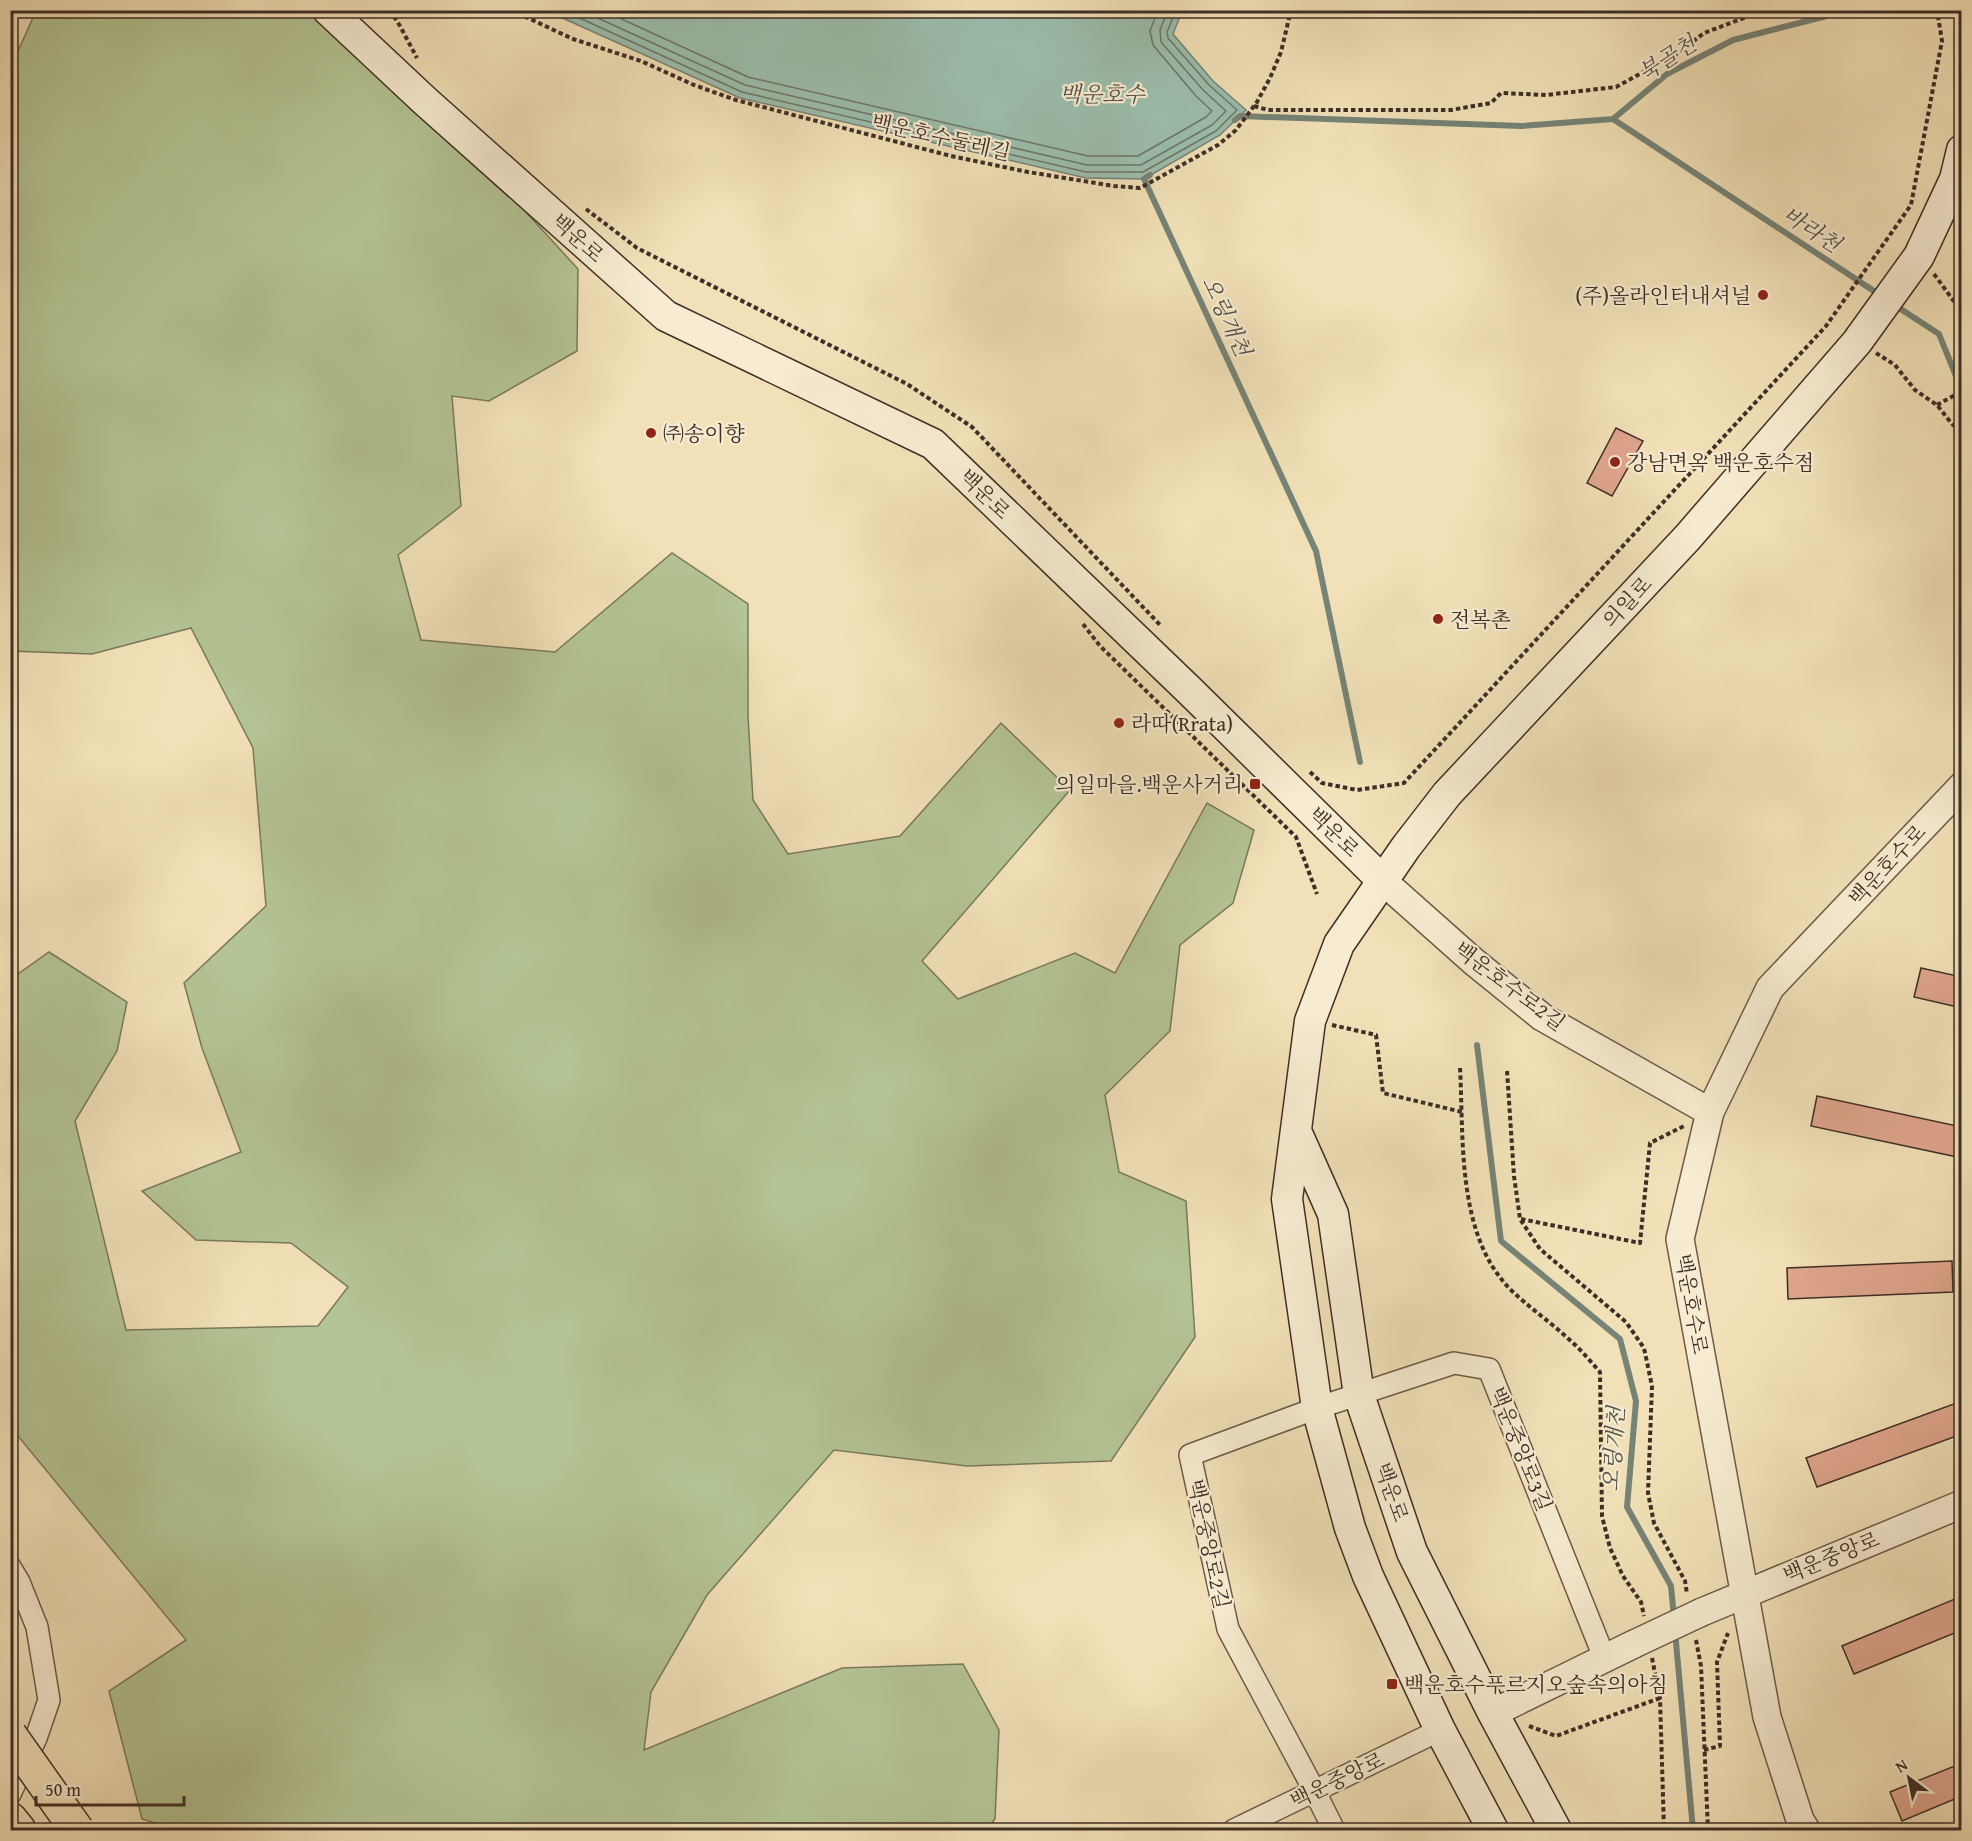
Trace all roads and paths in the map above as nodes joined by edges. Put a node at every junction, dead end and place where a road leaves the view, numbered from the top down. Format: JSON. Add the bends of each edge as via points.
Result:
{"nodes":[{"id":1,"x":13,"y":10,"type":"edge"},
{"id":2,"x":328,"y":10,"type":"edge"},
{"id":3,"x":512,"y":10,"type":"edge"},
{"id":4,"x":1290,"y":10,"type":"edge"},
{"id":5,"x":1765,"y":10,"type":"edge"},
{"id":6,"x":1938,"y":11,"type":"edge"},
{"id":7,"x":10,"y":15,"type":"edge"},
{"id":8,"x":1254,"y":106,"type":"junction"},
{"id":9,"x":1962,"y":150,"type":"edge"},
{"id":10,"x":1914,"y":264,"type":"junction"},
{"id":11,"x":1864,"y":333,"type":"junction"},
{"id":12,"x":1962,"y":338,"type":"edge"},
{"id":13,"x":1962,"y":391,"type":"edge"},
{"id":14,"x":1937,"y":405,"type":"junction"},
{"id":15,"x":1962,"y":432,"type":"edge"},
{"id":16,"x":1079,"y":620,"type":"dead end"},
{"id":17,"x":1404,"y":783,"type":"dead end"},
{"id":18,"x":1962,"y":786,"type":"edge"},
{"id":19,"x":1383,"y":881,"type":"junction"},
{"id":20,"x":1317,"y":894,"type":"dead end"},
{"id":21,"x":1310,"y":1021,"type":"junction"},
{"id":22,"x":1460,"y":1068,"type":"dead end"},
{"id":23,"x":1507,"y":1071,"type":"dead end"},
{"id":24,"x":1462,"y":1112,"type":"junction"},
{"id":25,"x":1710,"y":1112,"type":"junction"},
{"id":26,"x":1296,"y":1131,"type":"junction"},
{"id":27,"x":1520,"y":1219,"type":"junction"},
{"id":28,"x":1359,"y":1395,"type":"junction"},
{"id":29,"x":1317,"y":1408,"type":"junction"},
{"id":30,"x":1962,"y":1504,"type":"edge"},
{"id":31,"x":1396,"y":1506,"type":"junction"},
{"id":32,"x":1350,"y":1528,"type":"junction"},
{"id":33,"x":10,"y":1567,"type":"edge"},
{"id":34,"x":1744,"y":1593,"type":"junction"},
{"id":35,"x":1695,"y":1616,"type":"junction"},
{"id":36,"x":1644,"y":1641,"type":"junction"},
{"id":37,"x":1604,"y":1657,"type":"junction"},
{"id":38,"x":1660,"y":1698,"type":"junction"},
{"id":39,"x":1493,"y":1713,"type":"junction"},
{"id":40,"x":1440,"y":1730,"type":"junction"},
{"id":41,"x":10,"y":1735,"type":"edge"},
{"id":42,"x":1704,"y":1750,"type":"junction"},
{"id":43,"x":1314,"y":1790,"type":"junction"},
{"id":44,"x":10,"y":1794,"type":"edge"},
{"id":45,"x":10,"y":1819,"type":"edge"},
{"id":46,"x":19,"y":1830,"type":"edge"},
{"id":47,"x":77,"y":1830,"type":"edge"},
{"id":48,"x":1234,"y":1830,"type":"edge"},
{"id":49,"x":1334,"y":1830,"type":"edge"},
{"id":50,"x":1493,"y":1830,"type":"edge"},
{"id":51,"x":1556,"y":1830,"type":"edge"},
{"id":52,"x":1664,"y":1830,"type":"edge"},
{"id":53,"x":1708,"y":1830,"type":"edge"},
{"id":54,"x":1806,"y":1830,"type":"edge"}],
"edges":[{"from":1,"to":7,"type":"path"},
{"from":2,"to":19,"type":"main road","name":"백운로","via":[[666,316],[933,444]]},
{"from":3,"to":8,"type":"path","name":"백운호수둘레길","via":[[573,39],[641,61],[736,100],[951,156],[1114,186],[1140,188],[1218,145],[1236,130]]},
{"from":4,"to":8,"type":"path","name":"백운호수둘레길","via":[[1281,52]]},
{"from":5,"to":8,"type":"path","via":[[1704,33],[1678,53],[1616,87],[1546,95],[1501,93],[1491,103],[1451,110],[1268,110]]},
{"from":6,"to":17,"type":"path","via":[[1942,41],[1911,205],[1826,326]]},
{"from":9,"to":10,"type":"main road","via":[[1955,179]]},
{"from":10,"to":11,"type":"main road","name":"의일로"},
{"from":10,"to":12,"type":"path","via":[[1948,290],[1961,311],[1958,332]]},
{"from":11,"to":14,"type":"path","via":[[1915,390]]},
{"from":11,"to":19,"type":"main road","name":"의일로","via":[[1688,537],[1448,794]]},
{"from":13,"to":14,"type":"path"},
{"from":14,"to":15,"type":"path"},
{"from":16,"to":20,"type":"path","via":[[1100,646],[1296,837]]},
{"from":18,"to":25,"type":"street","name":"백운호수로","via":[[1770,988]]},
{"from":19,"to":21,"type":"main road","via":[[1339,944]]},
{"from":19,"to":25,"type":"street","name":"백운호수로2길","via":[[1542,1017]]},
{"from":21,"to":24,"type":"path","via":[[1376,1035],[1383,1093]]},
{"from":21,"to":26,"type":"main road"},
{"from":22,"to":24,"type":"path"},
{"from":23,"to":27,"type":"path"},
{"from":24,"to":36,"type":"path","via":[[1466,1185],[1484,1253],[1511,1290],[1573,1342],[1600,1372],[1602,1516],[1610,1548],[1641,1602]]},
{"from":25,"to":27,"type":"path","via":[[1650,1143],[1640,1243]]},
{"from":25,"to":34,"type":"street","name":"백운호수로","via":[[1680,1239]]},
{"from":26,"to":28,"type":"main road","name":"백운로","via":[[1334,1214]]},
{"from":26,"to":29,"type":"main road","via":[[1287,1199]]},
{"from":27,"to":35,"type":"path","via":[[1540,1249],[1626,1322],[1644,1348],[1652,1386],[1648,1493],[1654,1523],[1685,1581]]},
{"from":28,"to":29,"type":"street","name":"백운중앙로2길"},
{"from":28,"to":31,"type":"main road","name":"백운로"},
{"from":28,"to":37,"type":"street","name":"백운중앙로3길","via":[[1454,1362],[1489,1369]]},
{"from":29,"to":32,"type":"main road"},
{"from":29,"to":43,"type":"street","name":"백운중앙로2길","via":[[1190,1455],[1228,1629]]},
{"from":30,"to":34,"type":"street","name":"백운중앙로"},
{"from":31,"to":32,"type":"main road","via":[[1373,1489],[1361,1488],[1353,1496]]},
{"from":31,"to":39,"type":"main road","name":"백운로","via":[[1412,1552]]},
{"from":32,"to":40,"type":"main road","via":[[1368,1576]]},
{"from":33,"to":44,"type":"street","via":[[37,1628],[49,1700]]},
{"from":34,"to":35,"type":"street","name":"백운중앙로"},
{"from":34,"to":42,"type":"path","via":[[1717,1662],[1720,1746]]},
{"from":34,"to":54,"type":"street","name":"백운호수로","via":[[1767,1717]]},
{"from":35,"to":36,"type":"street","name":"백운중앙로","bridge":true},
{"from":35,"to":42,"type":"path"},
{"from":36,"to":37,"type":"street"},
{"from":36,"to":38,"type":"path"},
{"from":37,"to":39,"type":"street"},
{"from":38,"to":39,"type":"path","via":[[1556,1737]]},
{"from":38,"to":52,"type":"path"},
{"from":39,"to":51,"type":"main road","name":"백운로"},
{"from":40,"to":43,"type":"street","name":"백운중앙로"},
{"from":40,"to":50,"type":"main road"},
{"from":41,"to":47,"type":"highway","bridge":true},
{"from":42,"to":53,"type":"path"},
{"from":43,"to":48,"type":"street","name":"백운중앙로"},
{"from":43,"to":49,"type":"street"},
{"from":45,"to":46,"type":"highway"}]}
